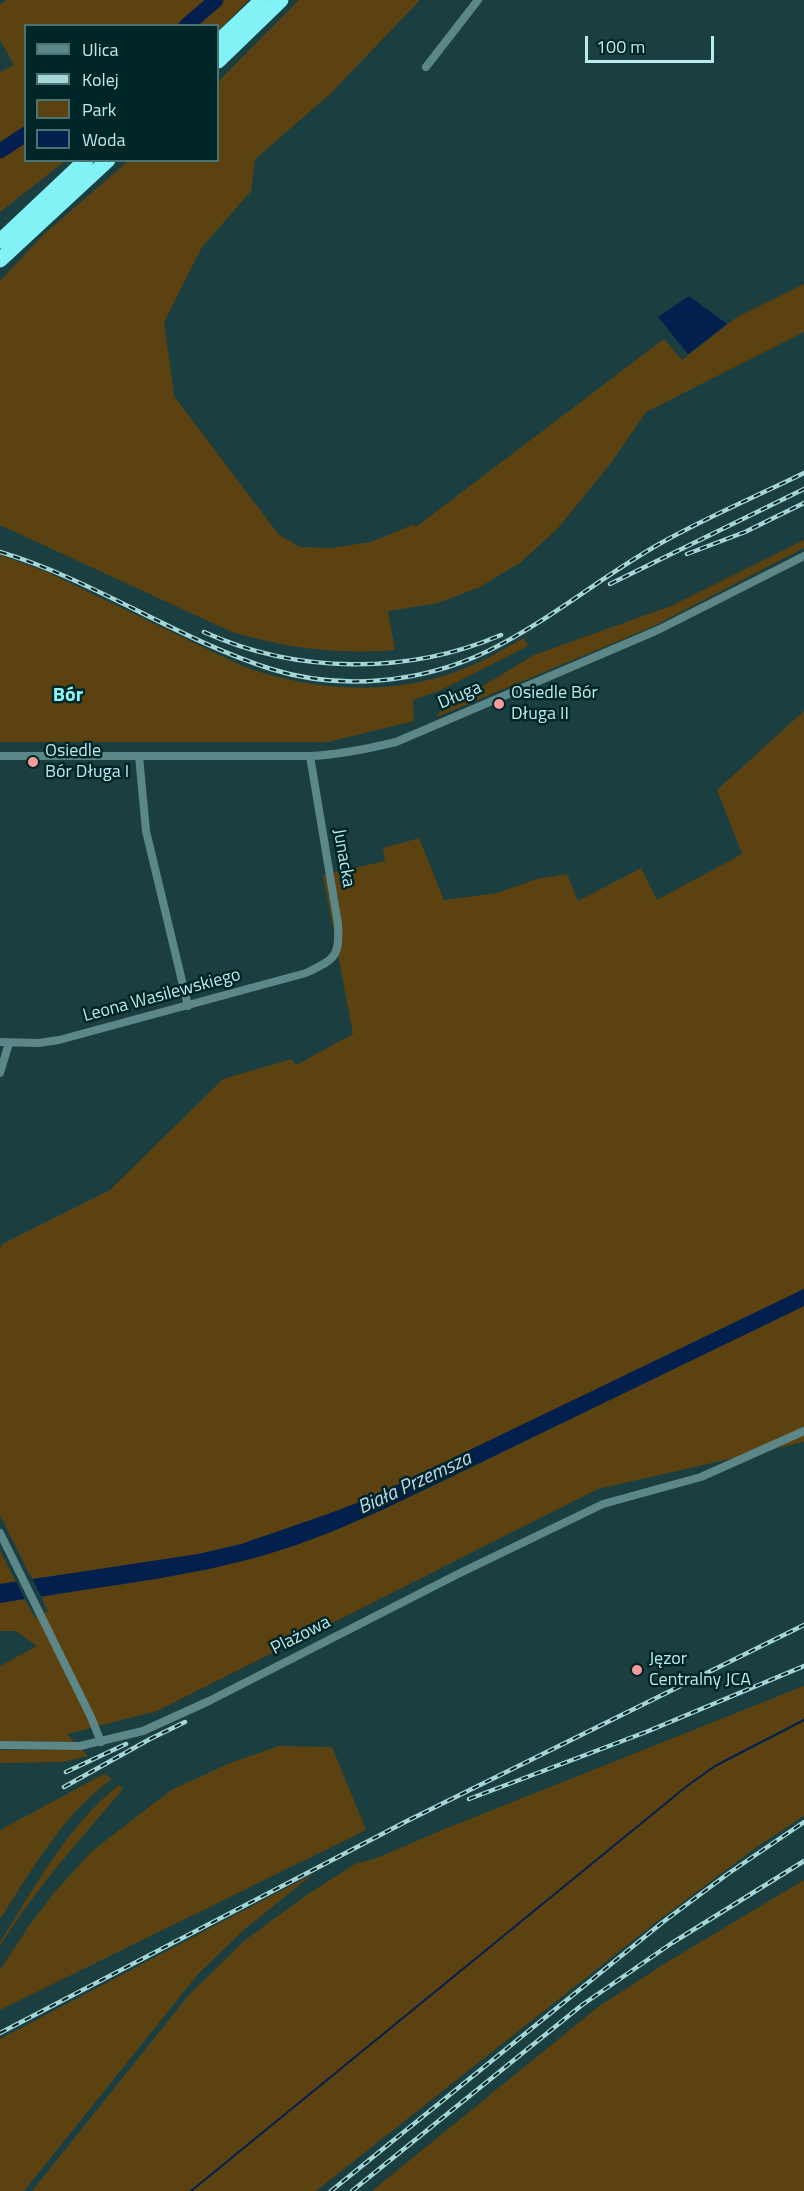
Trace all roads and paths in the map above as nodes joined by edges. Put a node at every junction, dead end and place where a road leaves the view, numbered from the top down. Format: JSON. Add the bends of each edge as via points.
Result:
{"nodes":[{"id":1,"x":262,"y":0,"type":"edge"},
{"id":2,"x":281,"y":0,"type":"edge"},
{"id":3,"x":478,"y":0,"type":"edge"},
{"id":4,"x":219,"y":41,"type":"edge"},
{"id":5,"x":219,"y":60,"type":"edge"},
{"id":6,"x":426,"y":67,"type":"dead end"},
{"id":7,"x":84,"y":162,"type":"edge"},
{"id":8,"x":106,"y":162,"type":"edge"},
{"id":9,"x":0,"y":241,"type":"edge"},
{"id":10,"x":0,"y":260,"type":"edge"},
{"id":11,"x":804,"y":556,"type":"edge"},
{"id":12,"x":0,"y":756,"type":"edge"},
{"id":13,"x":139,"y":756,"type":"junction"},
{"id":14,"x":310,"y":756,"type":"junction"},
{"id":15,"x":329,"y":962,"type":"joint"},
{"id":16,"x":188,"y":1006,"type":"junction"},
{"id":17,"x":4,"y":1043,"type":"edge"},
{"id":18,"x":0,"y":1073,"type":"edge"},
{"id":19,"x":804,"y":1431,"type":"edge"},
{"id":20,"x":0,"y":1533,"type":"edge"},
{"id":21,"x":101,"y":1742,"type":"junction"},
{"id":22,"x":0,"y":1745,"type":"edge"}],
"edges":[{"from":1,"to":4,"type":"highway"},
{"from":2,"to":5,"type":"highway"},
{"from":3,"to":6,"type":"street"},
{"from":7,"to":9,"type":"highway"},
{"from":8,"to":10,"type":"highway"},
{"from":11,"to":14,"type":"street","name":"Długa","via":[[658,630],[396,742],[330,756]]},
{"from":12,"to":13,"type":"street","name":"Długa"},
{"from":13,"to":14,"type":"street","name":"Długa"},
{"from":13,"to":16,"type":"street","via":[[146,831]]},
{"from":14,"to":15,"type":"street","name":"Junacka","via":[[338,924],[340,946]]},
{"from":15,"to":16,"type":"street","name":"Leona Wasilewskiego","via":[[306,973]]},
{"from":16,"to":17,"type":"street","name":"Leona Wasilewskiego","via":[[59,1040]]},
{"from":17,"to":18,"type":"street"},
{"from":19,"to":21,"type":"street","name":"Plażowa","via":[[700,1477],[603,1504],[209,1701],[143,1731]]},
{"from":20,"to":21,"type":"street"},
{"from":21,"to":22,"type":"street","name":"Plażowa","via":[[80,1746]]}]}
